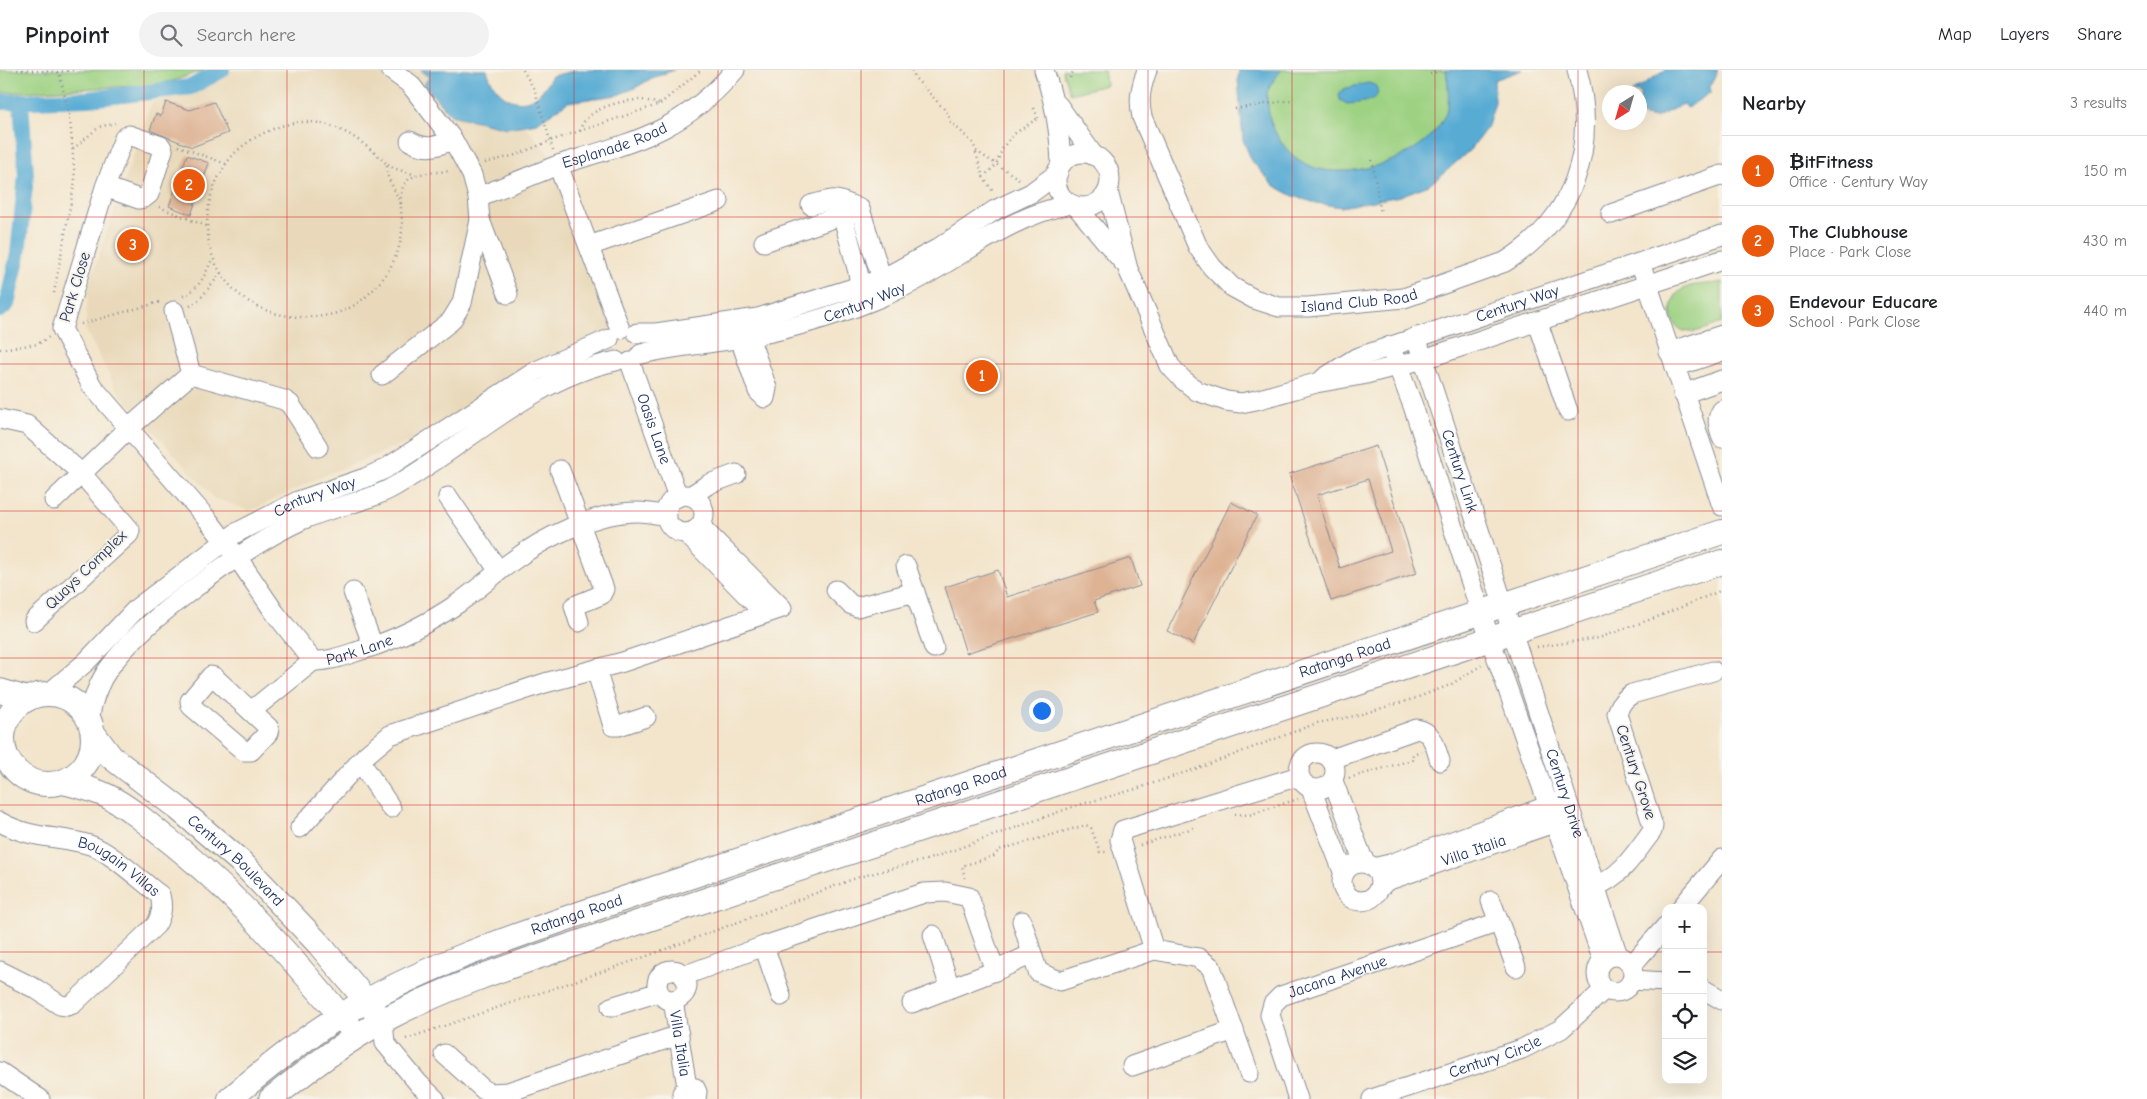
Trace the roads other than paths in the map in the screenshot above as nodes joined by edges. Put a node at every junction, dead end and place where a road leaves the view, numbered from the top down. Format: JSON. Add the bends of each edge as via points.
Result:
{"nodes":[{"id":1,"x":391,"y":70,"type":"edge"},
{"id":2,"x":735,"y":70,"type":"edge"},
{"id":3,"x":1044,"y":70,"type":"edge"},
{"id":4,"x":1147,"y":70,"type":"edge"},
{"id":5,"x":1577,"y":70,"type":"edge"},
{"id":6,"x":1054,"y":100,"type":"junction"},
{"id":7,"x":453,"y":140,"type":"junction"},
{"id":8,"x":410,"y":142,"type":"dead end"},
{"id":9,"x":1094,"y":156,"type":"junction"},
{"id":10,"x":558,"y":165,"type":"junction"},
{"id":11,"x":1060,"y":169,"type":"junction"},
{"id":12,"x":1722,"y":175,"type":"edge"},
{"id":13,"x":105,"y":187,"type":"junction"},
{"id":14,"x":1108,"y":191,"type":"junction"},
{"id":15,"x":478,"y":197,"type":"junction"},
{"id":16,"x":719,"y":201,"type":"dead end"},
{"id":17,"x":811,"y":205,"type":"dead end"},
{"id":18,"x":1073,"y":205,"type":"junction"},
{"id":19,"x":849,"y":209,"type":"junction"},
{"id":20,"x":1611,"y":214,"type":"dead end"},
{"id":21,"x":480,"y":220,"type":"junction"},
{"id":22,"x":1722,"y":235,"type":"edge"},
{"id":23,"x":764,"y":242,"type":"dead end"},
{"id":24,"x":589,"y":246,"type":"junction"},
{"id":25,"x":1722,"y":260,"type":"edge"},
{"id":26,"x":1641,"y":263,"type":"junction"},
{"id":27,"x":1128,"y":269,"type":"junction"},
{"id":28,"x":1648,"y":286,"type":"junction"},
{"id":29,"x":884,"y":287,"type":"junction"},
{"id":30,"x":508,"y":294,"type":"dead end"},
{"id":31,"x":862,"y":295,"type":"junction"},
{"id":32,"x":174,"y":303,"type":"road end"},
{"id":33,"x":1538,"y":322,"type":"junction"},
{"id":34,"x":622,"y":334,"type":"junction"},
{"id":35,"x":1722,"y":335,"type":"edge"},
{"id":36,"x":1416,"y":338,"type":"junction"},
{"id":37,"x":1390,"y":346,"type":"junction"},
{"id":38,"x":1722,"y":352,"type":"edge"},
{"id":39,"x":629,"y":359,"type":"junction"},
{"id":40,"x":1424,"y":359,"type":"junction"},
{"id":41,"x":1672,"y":360,"type":"junction"},
{"id":42,"x":1397,"y":367,"type":"junction"},
{"id":43,"x":191,"y":374,"type":"junction"},
{"id":44,"x":382,"y":375,"type":"dead end"},
{"id":45,"x":1722,"y":380,"type":"edge"},
{"id":46,"x":1316,"y":383,"type":"junction"},
{"id":47,"x":1684,"y":394,"type":"junction"},
{"id":48,"x":1568,"y":410,"type":"dead end"},
{"id":49,"x":1722,"y":410,"type":"edge"},
{"id":50,"x":0,"y":418,"type":"edge"},
{"id":51,"x":128,"y":429,"type":"junction"},
{"id":52,"x":1722,"y":438,"type":"edge"},
{"id":53,"x":318,"y":447,"type":"dead end"},
{"id":54,"x":560,"y":470,"type":"dead end"},
{"id":55,"x":81,"y":473,"type":"junction"},
{"id":56,"x":733,"y":476,"type":"dead end"},
{"id":57,"x":448,"y":497,"type":"dead end"},
{"id":58,"x":54,"y":500,"type":"dead end"},
{"id":59,"x":1722,"y":506,"type":"edge"},
{"id":60,"x":692,"y":512,"type":"junction"},
{"id":61,"x":667,"y":516,"type":"junction"},
{"id":62,"x":579,"y":525,"type":"junction"},
{"id":63,"x":1722,"y":532,"type":"edge"},
{"id":64,"x":225,"y":541,"type":"junction"},
{"id":65,"x":236,"y":556,"type":"junction"},
{"id":66,"x":1722,"y":562,"type":"edge"},
{"id":67,"x":906,"y":566,"type":"dead end"},
{"id":68,"x":499,"y":571,"type":"junction"},
{"id":69,"x":836,"y":590,"type":"dead end"},
{"id":70,"x":353,"y":592,"type":"dead end"},
{"id":71,"x":915,"y":592,"type":"junction"},
{"id":72,"x":1505,"y":606,"type":"junction"},
{"id":73,"x":1481,"y":613,"type":"junction"},
{"id":74,"x":34,"y":621,"type":"dead end"},
{"id":75,"x":579,"y":622,"type":"dead end"},
{"id":76,"x":1501,"y":635,"type":"junction"},
{"id":77,"x":373,"y":646,"type":"junction"},
{"id":78,"x":934,"y":648,"type":"dead end"},
{"id":79,"x":313,"y":661,"type":"junction"},
{"id":80,"x":596,"y":669,"type":"junction"},
{"id":81,"x":1713,"y":671,"type":"dead end"},
{"id":82,"x":0,"y":691,"type":"edge"},
{"id":83,"x":37,"y":697,"type":"junction"},
{"id":84,"x":251,"y":711,"type":"dead end"},
{"id":85,"x":646,"y":717,"type":"dead end"},
{"id":86,"x":91,"y":727,"type":"junction"},
{"id":87,"x":2,"y":746,"type":"edge"},
{"id":88,"x":1437,"y":754,"type":"road end"},
{"id":89,"x":1332,"y":759,"type":"junction"},
{"id":90,"x":360,"y":761,"type":"junction"},
{"id":91,"x":1333,"y":781,"type":"junction"},
{"id":92,"x":63,"y":782,"type":"junction"},
{"id":93,"x":1305,"y":782,"type":"junction"},
{"id":94,"x":1570,"y":807,"type":"junction"},
{"id":95,"x":391,"y":808,"type":"dead end"},
{"id":96,"x":1550,"y":815,"type":"junction"},
{"id":97,"x":0,"y":822,"type":"edge"},
{"id":98,"x":300,"y":828,"type":"dead end"},
{"id":99,"x":1722,"y":859,"type":"edge"},
{"id":100,"x":1370,"y":866,"type":"junction"},
{"id":101,"x":1344,"y":874,"type":"junction"},
{"id":102,"x":1596,"y":886,"type":"junction"},
{"id":103,"x":1378,"y":890,"type":"junction"},
{"id":104,"x":1491,"y":901,"type":"dead end"},
{"id":105,"x":1684,"y":904,"type":"edge"},
{"id":106,"x":1022,"y":922,"type":"dead end"},
{"id":107,"x":1499,"y":922,"type":"junction"},
{"id":108,"x":1662,"y":930,"type":"edge"},
{"id":109,"x":932,"y":934,"type":"dead end"},
{"id":110,"x":764,"y":946,"type":"junction"},
{"id":111,"x":1154,"y":950,"type":"junction"},
{"id":112,"x":1032,"y":954,"type":"junction"},
{"id":113,"x":1621,"y":966,"type":"junction"},
{"id":114,"x":1516,"y":967,"type":"dead end"},
{"id":115,"x":0,"y":971,"type":"edge"},
{"id":116,"x":995,"y":971,"type":"junction"},
{"id":117,"x":1662,"y":981,"type":"edge"},
{"id":118,"x":950,"y":988,"type":"junction"},
{"id":119,"x":1605,"y":989,"type":"junction"},
{"id":120,"x":1707,"y":991,"type":"edge"},
{"id":121,"x":666,"y":996,"type":"junction"},
{"id":122,"x":781,"y":996,"type":"dead end"},
{"id":123,"x":1722,"y":1000,"type":"edge"},
{"id":124,"x":367,"y":1001,"type":"junction"},
{"id":125,"x":912,"y":1003,"type":"dead end"},
{"id":126,"x":610,"y":1008,"type":"dead end"},
{"id":127,"x":341,"y":1016,"type":"junction"},
{"id":128,"x":1234,"y":1030,"type":"junction"},
{"id":129,"x":384,"y":1032,"type":"junction"},
{"id":130,"x":679,"y":1035,"type":"junction"},
{"id":131,"x":358,"y":1036,"type":"junction"},
{"id":132,"x":444,"y":1054,"type":"dead end"},
{"id":133,"x":1132,"y":1066,"type":"dead end"},
{"id":134,"x":0,"y":1072,"type":"edge"},
{"id":135,"x":1249,"y":1073,"type":"dead end"},
{"id":136,"x":684,"y":1096,"type":"edge"},
{"id":137,"x":40,"y":1099,"type":"edge"},
{"id":138,"x":230,"y":1099,"type":"edge"},
{"id":139,"x":272,"y":1099,"type":"edge"},
{"id":140,"x":435,"y":1099,"type":"edge"},
{"id":141,"x":1298,"y":1099,"type":"edge"},
{"id":142,"x":1372,"y":1099,"type":"edge"}],
"edges":[{"from":1,"to":7,"type":"street","via":[[410,84]]},
{"from":2,"to":10,"type":"street","name":"Esplanade Road","via":[[700,106],[664,129],[640,140]]},
{"from":3,"to":6,"type":"street"},
{"from":4,"to":5,"type":"street","name":"Island Club Road","via":[[1140,94],[1142,117],[1198,247],[1232,287],[1254,299],[1279,307],[1308,307],[1404,298],[1506,262],[1520,253],[1553,218],[1572,190],[1582,158],[1586,124]]},
{"from":6,"to":9,"type":"street"},
{"from":6,"to":11,"type":"street","via":[[1060,132]]},
{"from":7,"to":8,"type":"street","via":[[427,148]]},
{"from":7,"to":15,"type":"street","via":[[470,167]]},
{"from":9,"to":11,"type":"street","via":[[1077,154],[1067,159]]},
{"from":9,"to":14,"type":"street","via":[[1108,170]]},
{"from":10,"to":15,"type":"street"},
{"from":10,"to":24,"type":"street","name":"Esplanade Road"},
{"from":11,"to":18,"type":"street","via":[[1059,192]]},
{"from":11,"to":29,"type":"street","name":"Century Way","via":[[1031,193],[995,210]]},
{"from":12,"to":20,"type":"street"},
{"from":13,"to":13,"type":"street","name":"Park Close","via":[[144,198],[149,194],[163,150],[161,146],[125,136]]},
{"from":13,"to":51,"type":"street","name":"Park Close","via":[[62,329],[92,386]]},
{"from":14,"to":18,"type":"street","via":[[1097,204],[1086,207]]},
{"from":14,"to":27,"type":"street","name":"Century Way"},
{"from":15,"to":21,"type":"street"},
{"from":16,"to":24,"type":"street"},
{"from":17,"to":19,"type":"street","via":[[839,199]]},
{"from":18,"to":27,"type":"street","name":"Century Way"},
{"from":18,"to":29,"type":"street","name":"Century Way","via":[[1038,212],[1011,224],[919,279]]},
{"from":19,"to":23,"type":"street"},
{"from":19,"to":29,"type":"street"},
{"from":19,"to":31,"type":"street"},
{"from":21,"to":30,"type":"street"},
{"from":21,"to":44,"type":"street","via":[[458,313]]},
{"from":22,"to":26,"type":"street","name":"Century Way"},
{"from":24,"to":34,"type":"street","name":"Esplanade Road"},
{"from":25,"to":28,"type":"street","name":"Century Way"},
{"from":26,"to":28,"type":"street"},
{"from":26,"to":36,"type":"street","name":"Century Way"},
{"from":27,"to":46,"type":"street","name":"Century Way","via":[[1170,366],[1197,391],[1211,398],[1241,403]]},
{"from":28,"to":33,"type":"street","name":"Century Way"},
{"from":28,"to":41,"type":"street"},
{"from":29,"to":31,"type":"street","name":"Century Way"},
{"from":31,"to":34,"type":"street","name":"Century Way","via":[[758,318],[656,333]]},
{"from":31,"to":39,"type":"street","name":"Century Way","via":[[802,324],[745,338],[667,348]]},
{"from":32,"to":43,"type":"street"},
{"from":33,"to":40,"type":"street","name":"Century Way"},
{"from":33,"to":48,"type":"street"},
{"from":34,"to":39,"type":"street","via":[[642,342]]},
{"from":34,"to":39,"type":"street","via":[[609,353]]},
{"from":34,"to":64,"type":"street","name":"Century Way","via":[[536,372],[385,469],[298,501]]},
{"from":35,"to":41,"type":"street"},
{"from":36,"to":37,"type":"street","name":"Century Way"},
{"from":36,"to":40,"type":"street","name":"Century Link"},
{"from":37,"to":42,"type":"street","name":"Century Link"},
{"from":37,"to":46,"type":"street","name":"Century Way","via":[[1356,358]]},
{"from":38,"to":41,"type":"street"},
{"from":39,"to":60,"type":"street","name":"Oasis Lane"},
{"from":39,"to":65,"type":"street","name":"Century Way","via":[[591,366],[543,388],[394,487],[303,519]]},
{"from":40,"to":42,"type":"street","name":"Century Way"},
{"from":40,"to":72,"type":"street","name":"Century Link"},
{"from":41,"to":47,"type":"street"},
{"from":42,"to":46,"type":"street","name":"Century Way"},
{"from":42,"to":73,"type":"street","name":"Century Link"},
{"from":43,"to":51,"type":"street"},
{"from":43,"to":53,"type":"street","via":[[284,400],[290,404]]},
{"from":45,"to":47,"type":"street"},
{"from":47,"to":59,"type":"street"},
{"from":49,"to":52,"type":"street","via":[[1717,424]]},
{"from":50,"to":55,"type":"street","via":[[27,425]]},
{"from":51,"to":55,"type":"street"},
{"from":51,"to":64,"type":"street","name":"Park Lane"},
{"from":54,"to":62,"type":"street"},
{"from":55,"to":58,"type":"street"},
{"from":55,"to":74,"type":"street","name":"Quays Complex","via":[[130,532]]},
{"from":56,"to":60,"type":"street","via":[[709,484]]},
{"from":57,"to":68,"type":"street"},
{"from":60,"to":61,"type":"street","via":[[669,504]]},
{"from":60,"to":61,"type":"street","via":[[675,530]]},
{"from":60,"to":80,"type":"street","via":[[773,611]]},
{"from":61,"to":62,"type":"street","name":"Park Lane","via":[[626,512]]},
{"from":62,"to":68,"type":"street","name":"Park Lane","via":[[537,545]]},
{"from":62,"to":75,"type":"street","via":[[604,591],[575,605]]},
{"from":63,"to":72,"type":"main road","name":"Ratanga Road"},
{"from":64,"to":65,"type":"street","name":"Park Lane"},
{"from":64,"to":83,"type":"street","name":"Century Way","via":[[136,608],[86,662]]},
{"from":65,"to":79,"type":"street","name":"Park Lane"},
{"from":65,"to":86,"type":"street","name":"Century Way","via":[[157,617],[123,650],[98,688],[91,706]]},
{"from":66,"to":76,"type":"main road","name":"Ratanga Road"},
{"from":67,"to":71,"type":"street"},
{"from":68,"to":77,"type":"street","name":"Park Lane","via":[[438,616]]},
{"from":69,"to":71,"type":"street","via":[[857,607]]},
{"from":70,"to":77,"type":"street"},
{"from":71,"to":78,"type":"street"},
{"from":72,"to":73,"type":"main road","name":"Ratanga Road"},
{"from":72,"to":76,"type":"street","name":"Century Link"},
{"from":73,"to":76,"type":"street","name":"Century Link"},
{"from":73,"to":124,"type":"main road","name":"Ratanga Road","via":[[614,902],[463,955]]},
{"from":76,"to":94,"type":"street","name":"Century Drive"},
{"from":76,"to":96,"type":"street","name":"Century Drive"},
{"from":76,"to":129,"type":"main road","name":"Ratanga Road","via":[[473,980]]},
{"from":77,"to":79,"type":"street","name":"Park Lane"},
{"from":79,"to":84,"type":"street"},
{"from":80,"to":85,"type":"street","via":[[613,726]]},
{"from":80,"to":90,"type":"street","via":[[390,735]]},
{"from":81,"to":102,"type":"street","name":"Century Grove","via":[[1632,694],[1619,706],[1617,714],[1652,818],[1652,831],[1616,874]]},
{"from":82,"to":83,"type":"main road"},
{"from":83,"to":86,"type":"main road","via":[[58,695],[72,701],[80,707]]},
{"from":83,"to":87,"type":"main road","via":[[15,708],[7,720]]},
{"from":86,"to":92,"type":"main road","via":[[93,746],[87,763],[79,773]]},
{"from":86,"to":124,"type":"main road","name":"Century Boulevard","via":[[111,757],[241,862],[318,943]]},
{"from":87,"to":92,"type":"main road","via":[[12,767],[28,780],[43,784]]},
{"from":88,"to":89,"type":"street","via":[[1430,735],[1417,730]]},
{"from":89,"to":91,"type":"street","via":[[1336,774]]},
{"from":89,"to":93,"type":"street","via":[[1324,753],[1314,752],[1304,757],[1299,766]]},
{"from":90,"to":95,"type":"street"},
{"from":90,"to":98,"type":"street"},
{"from":91,"to":93,"type":"street","via":[[1319,790]]},
{"from":91,"to":100,"type":"street","via":[[1362,858]]},
{"from":92,"to":127,"type":"main road","name":"Century Boulevard","via":[[106,796],[134,813],[182,851],[222,886],[277,943]]},
{"from":93,"to":101,"type":"street"},
{"from":93,"to":111,"type":"street","via":[[1123,830],[1122,848]]},
{"from":94,"to":96,"type":"street","name":"Villa Italia"},
{"from":94,"to":102,"type":"street","name":"Century Drive"},
{"from":96,"to":100,"type":"street","name":"Villa Italia","via":[[1384,866]]},
{"from":96,"to":103,"type":"street","name":"Villa Italia","via":[[1392,878]]},
{"from":96,"to":113,"type":"street","name":"Century Drive"},
{"from":97,"to":115,"type":"street","name":"Bougain Villas","via":[[27,834],[91,846],[107,854],[160,895],[162,912],[156,924],[79,999],[67,1006]]},
{"from":99,"to":105,"type":"street"},
{"from":100,"to":101,"type":"street","via":[[1354,865]]},
{"from":100,"to":103,"type":"street","via":[[1379,878]]},
{"from":101,"to":103,"type":"street","via":[[1343,888],[1353,899],[1367,900]]},
{"from":102,"to":113,"type":"street","name":"Century Drive"},
{"from":104,"to":107,"type":"street"},
{"from":106,"to":112,"type":"street"},
{"from":107,"to":114,"type":"street"},
{"from":107,"to":141,"type":"street","name":"Jacana Avenue","via":[[1276,1000],[1270,1015]]},
{"from":108,"to":113,"type":"street"},
{"from":109,"to":118,"type":"street"},
{"from":110,"to":116,"type":"street","via":[[924,893],[946,892],[969,897]]},
{"from":110,"to":121,"type":"street","name":"Villa Italia","via":[[683,976],[676,971],[665,972],[657,981]]},
{"from":110,"to":122,"type":"street"},
{"from":111,"to":112,"type":"street","via":[[1060,981],[1038,972]]},
{"from":111,"to":128,"type":"street","via":[[1200,958],[1211,967]]},
{"from":112,"to":116,"type":"street"},
{"from":113,"to":117,"type":"street"},
{"from":113,"to":119,"type":"street","via":[[1628,987],[1620,992]]},
{"from":113,"to":119,"type":"street","via":[[1598,967],[1596,975]]},
{"from":116,"to":118,"type":"street"},
{"from":118,"to":125,"type":"street"},
{"from":119,"to":142,"type":"street","name":"Century Circle","via":[[1561,1029],[1522,1048]]},
{"from":120,"to":123,"type":"street"},
{"from":121,"to":126,"type":"street"},
{"from":121,"to":130,"type":"street","name":"Villa Italia"},
{"from":124,"to":127,"type":"main road","name":"Ratanga Road"},
{"from":124,"to":129,"type":"main road","name":"Century Boulevard"},
{"from":127,"to":131,"type":"main road","name":"Century Boulevard"},
{"from":127,"to":138,"type":"main road","name":"Ratanga Road"},
{"from":128,"to":133,"type":"street"},
{"from":128,"to":135,"type":"street"},
{"from":129,"to":131,"type":"main road","name":"Ratanga Road"},
{"from":129,"to":140,"type":"street","via":[[419,1084]]},
{"from":130,"to":132,"type":"street","via":[[499,1093],[484,1090]]},
{"from":130,"to":136,"type":"street","name":"Villa Italia"},
{"from":131,"to":139,"type":"main road","name":"Ratanga Road"},
{"from":134,"to":137,"type":"street"}]}
